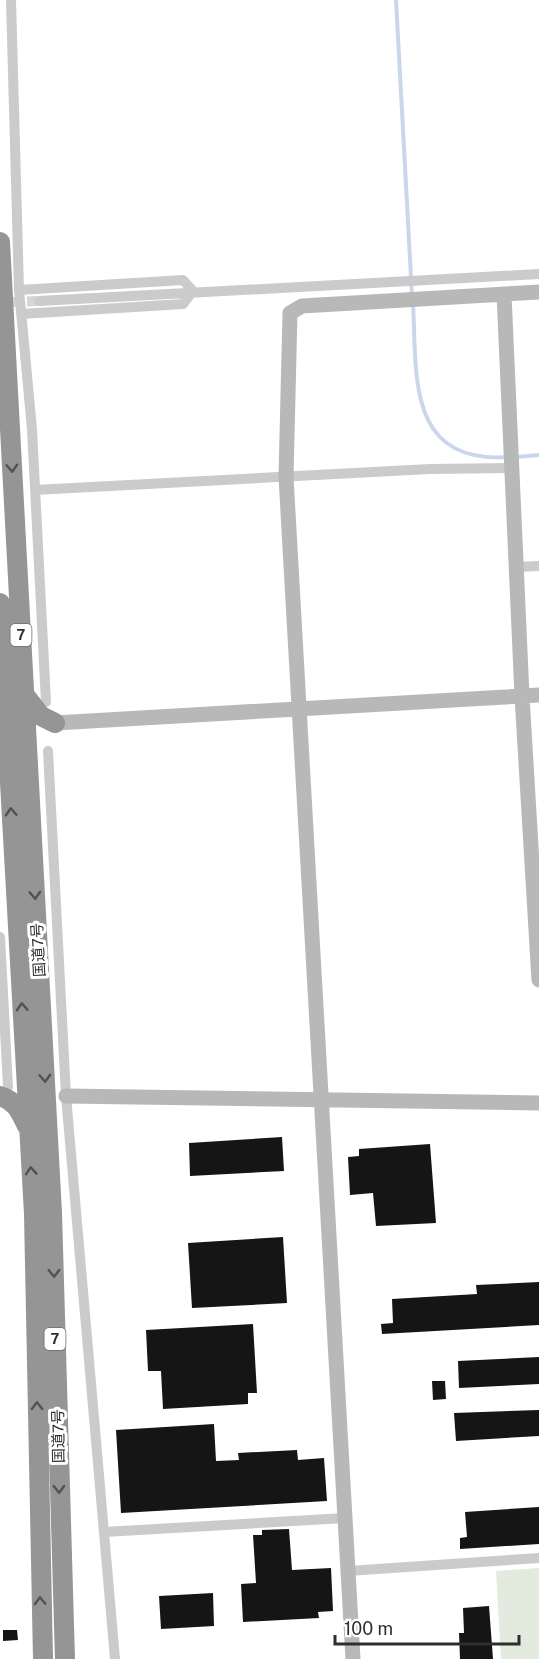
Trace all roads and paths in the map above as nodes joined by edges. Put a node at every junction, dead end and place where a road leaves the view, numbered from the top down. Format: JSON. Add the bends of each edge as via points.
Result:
{"nodes":[{"id":1,"x":11,"y":0,"type":"edge"},
{"id":2,"x":0,"y":242,"type":"edge"},
{"id":3,"x":539,"y":274,"type":"edge"},
{"id":4,"x":19,"y":290,"type":"junction"},
{"id":5,"x":193,"y":291,"type":"junction"},
{"id":6,"x":539,"y":292,"type":"edge"},
{"id":7,"x":504,"y":294,"type":"junction"},
{"id":8,"x":39,"y":301,"type":"tunnel mouth"},
{"id":9,"x":21,"y":314,"type":"junction"},
{"id":10,"x":511,"y":468,"type":"junction"},
{"id":11,"x":286,"y":477,"type":"junction"},
{"id":12,"x":35,"y":490,"type":"junction"},
{"id":13,"x":539,"y":566,"type":"edge"},
{"id":14,"x":517,"y":567,"type":"junction"},
{"id":15,"x":0,"y":603,"type":"edge"},
{"id":16,"x":24,"y":694,"type":"junction"},
{"id":17,"x":539,"y":695,"type":"edge"},
{"id":18,"x":522,"y":696,"type":"junction"},
{"id":19,"x":46,"y":702,"type":"dead end"},
{"id":20,"x":301,"y":707,"type":"junction"},
{"id":21,"x":55,"y":723,"type":"junction"},
{"id":22,"x":48,"y":751,"type":"dead end"},
{"id":23,"x":28,"y":753,"type":"junction"},
{"id":24,"x":0,"y":937,"type":"edge"},
{"id":25,"x":539,"y":980,"type":"edge"},
{"id":26,"x":25,"y":1064,"type":"junction"},
{"id":27,"x":3,"y":1091,"type":"edge"},
{"id":28,"x":66,"y":1096,"type":"junction"},
{"id":29,"x":323,"y":1100,"type":"junction"},
{"id":30,"x":539,"y":1103,"type":"edge"},
{"id":31,"x":28,"y":1128,"type":"junction"},
{"id":32,"x":345,"y":1518,"type":"junction"},
{"id":33,"x":104,"y":1532,"type":"junction"},
{"id":34,"x":539,"y":1558,"type":"edge"},
{"id":35,"x":348,"y":1571,"type":"junction"},
{"id":36,"x":43,"y":1659,"type":"edge"},
{"id":37,"x":65,"y":1659,"type":"edge"},
{"id":38,"x":115,"y":1659,"type":"edge"},
{"id":39,"x":353,"y":1659,"type":"edge"}],
"edges":[{"from":1,"to":4,"type":"street"},
{"from":2,"to":16,"type":"highway","name":"国道7号","number":"7","one_way":true},
{"from":3,"to":5,"type":"street"},
{"from":4,"to":5,"type":"street","via":[[183,280]]},
{"from":4,"to":9,"type":"street"},
{"from":5,"to":8,"type":"street"},
{"from":5,"to":9,"type":"street","via":[[183,303]]},
{"from":6,"to":7,"type":"street"},
{"from":7,"to":10,"type":"street"},
{"from":7,"to":11,"type":"street","via":[[302,306],[290,314]]},
{"from":9,"to":12,"type":"street"},
{"from":10,"to":11,"type":"street"},
{"from":10,"to":14,"type":"street"},
{"from":11,"to":12,"type":"street"},
{"from":11,"to":20,"type":"street"},
{"from":12,"to":19,"type":"street"},
{"from":13,"to":14,"type":"street"},
{"from":14,"to":18,"type":"street"},
{"from":26,"to":15,"type":"highway","name":"国道7号","number":"7","one_way":true},
{"from":16,"to":21,"type":"highway","via":[[41,716]]},
{"from":16,"to":23,"type":"highway","name":"国道7号","number":"7"},
{"from":17,"to":18,"type":"street"},
{"from":18,"to":20,"type":"street"},
{"from":18,"to":25,"type":"street"},
{"from":20,"to":21,"type":"street"},
{"from":20,"to":29,"type":"street"},
{"from":21,"to":23,"type":"highway","via":[[40,728]]},
{"from":22,"to":28,"type":"street"},
{"from":23,"to":37,"type":"highway","name":"国道7号","number":"7","one_way":true,"via":[[52,1213]]},
{"from":24,"to":27,"type":"street"},
{"from":26,"to":27,"type":"highway"},
{"from":26,"to":31,"type":"highway","name":"国道7号","number":"7"},
{"from":27,"to":31,"type":"highway","via":[[19,1108]]},
{"from":28,"to":29,"type":"street"},
{"from":28,"to":33,"type":"street"},
{"from":29,"to":30,"type":"street"},
{"from":29,"to":32,"type":"street"},
{"from":36,"to":31,"type":"highway","name":"国道7号","number":"7","one_way":true,"via":[[34,1214]]},
{"from":32,"to":33,"type":"street"},
{"from":32,"to":35,"type":"street"},
{"from":33,"to":38,"type":"street"},
{"from":34,"to":35,"type":"street"},
{"from":35,"to":39,"type":"street"}]}
